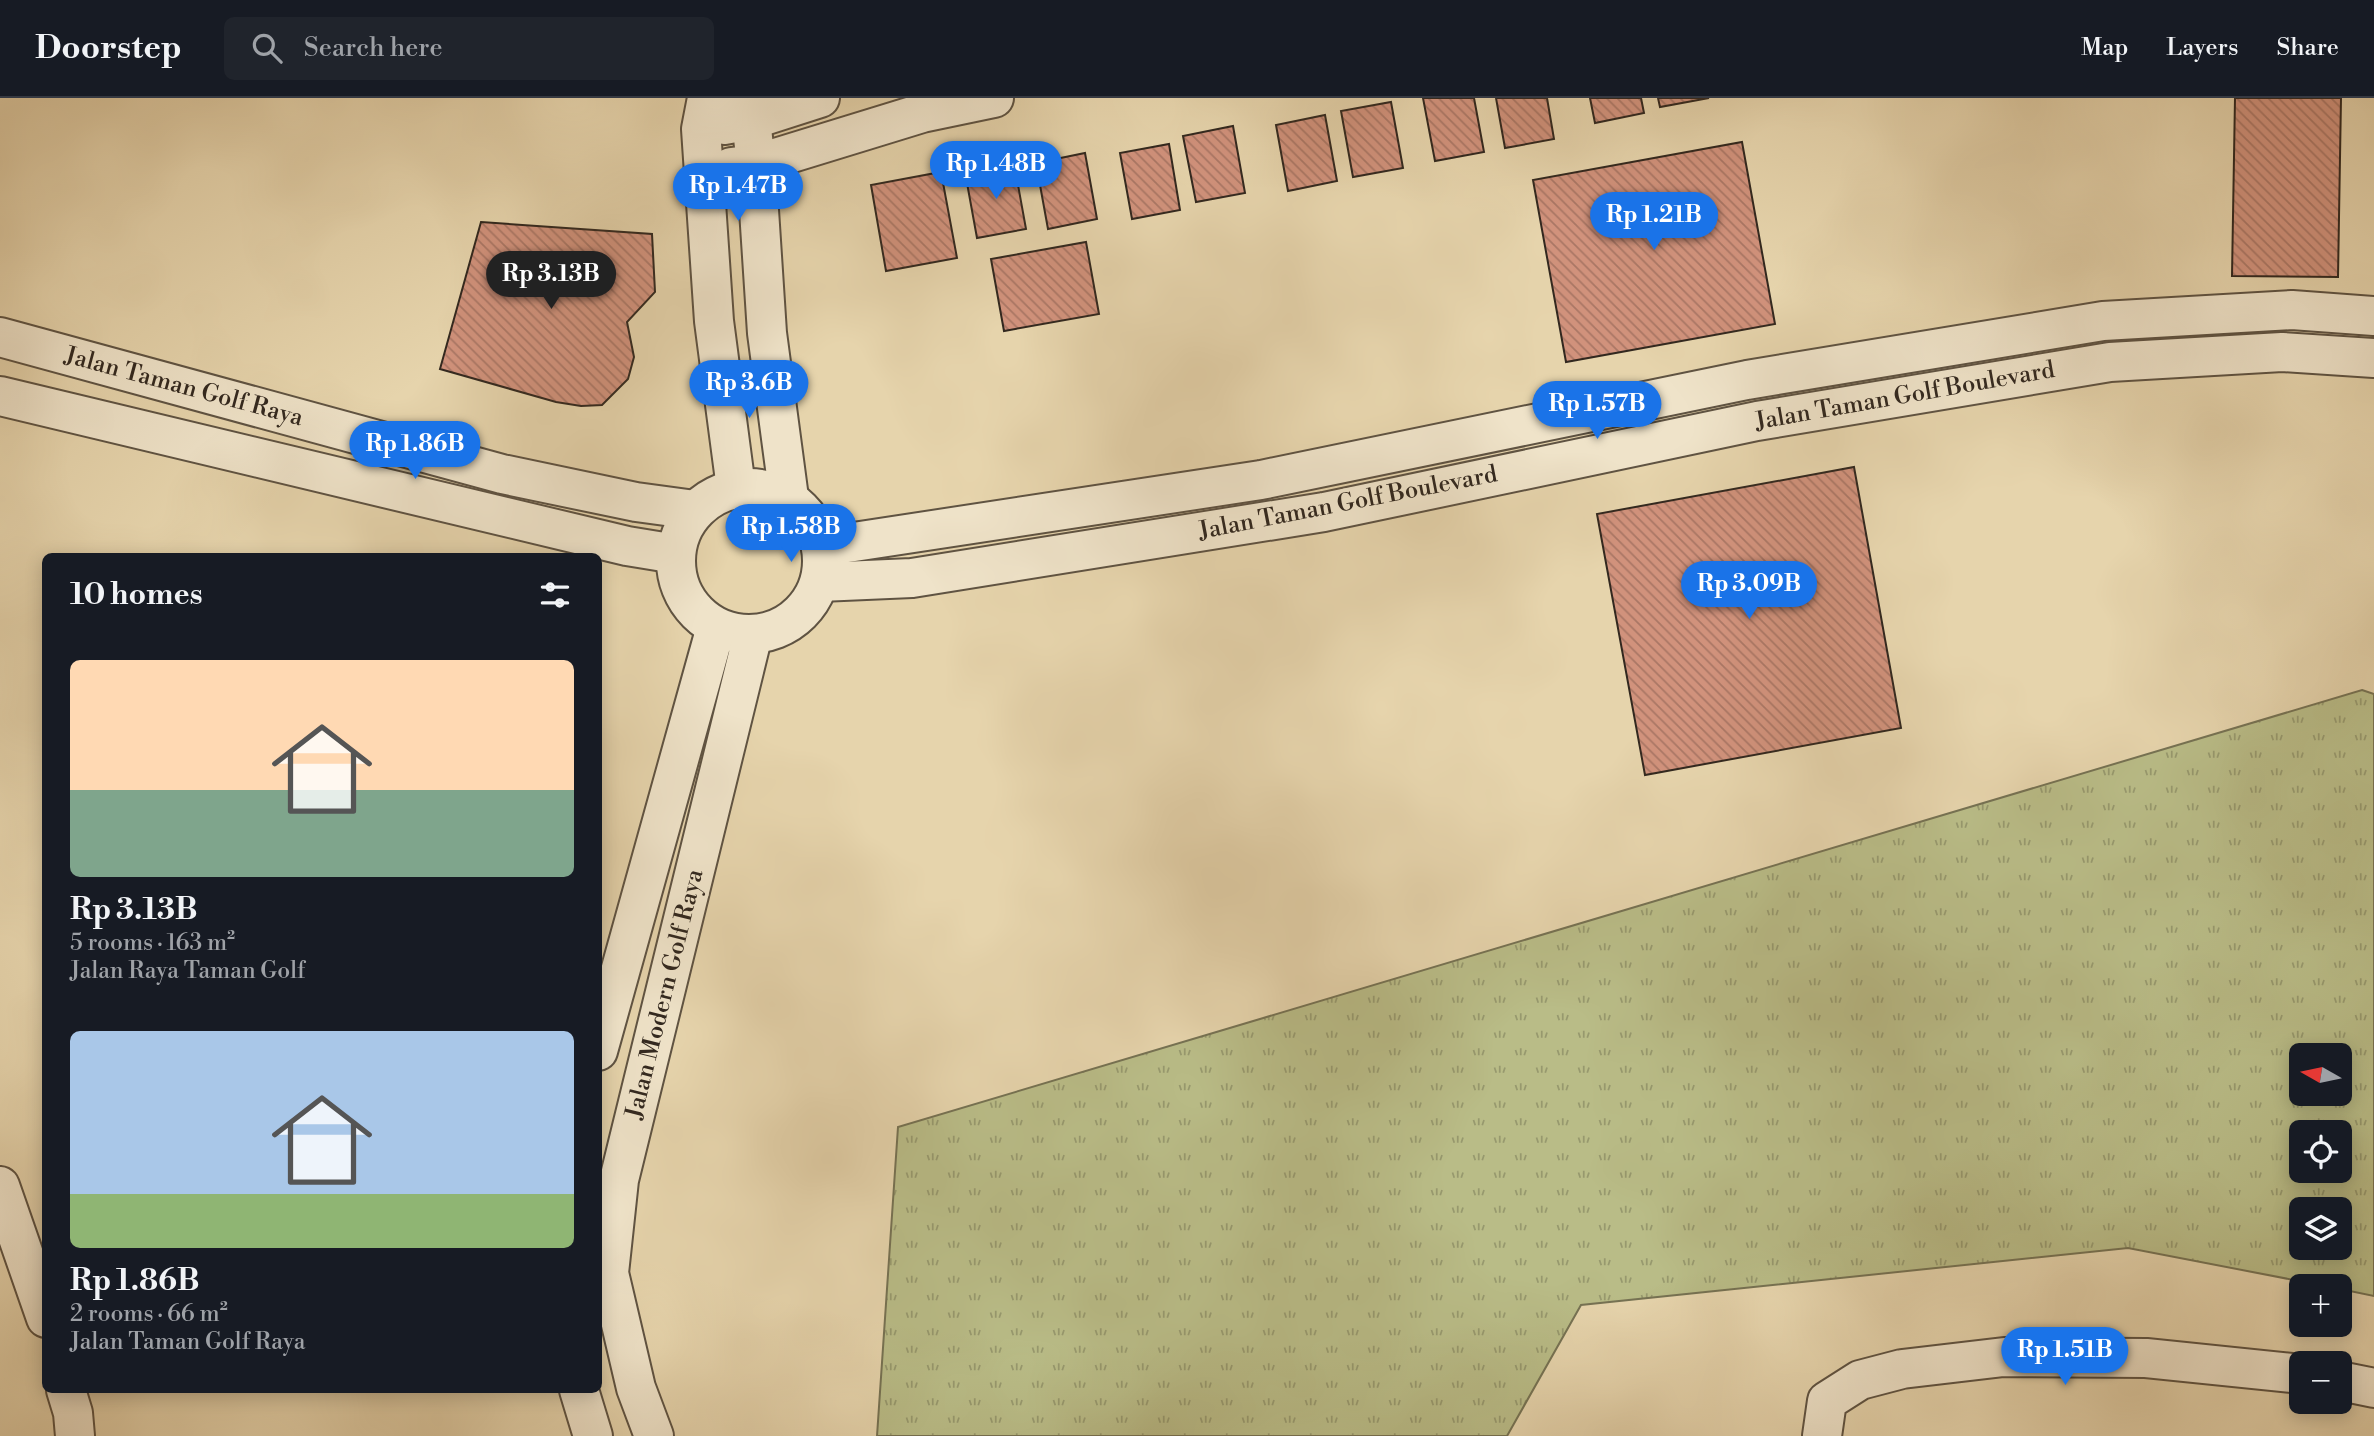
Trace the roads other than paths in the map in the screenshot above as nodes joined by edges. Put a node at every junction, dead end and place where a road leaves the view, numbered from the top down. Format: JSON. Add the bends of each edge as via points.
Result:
{"nodes":[{"id":1,"x":820,"y":98,"type":"edge"},
{"id":2,"x":991,"y":98,"type":"edge"},
{"id":3,"x":744,"y":109,"type":"edge"},
{"id":4,"x":704,"y":113,"type":"edge"},
{"id":5,"x":756,"y":164,"type":"junction"},
{"id":6,"x":704,"y":169,"type":"junction"},
{"id":7,"x":2374,"y":316,"type":"edge"},
{"id":8,"x":0,"y":337,"type":"edge"},
{"id":9,"x":2374,"y":358,"type":"edge"},
{"id":10,"x":772,"y":369,"type":"junction"},
{"id":11,"x":722,"y":377,"type":"junction"},
{"id":12,"x":0,"y":396,"type":"edge"},
{"id":13,"x":736,"y":488,"type":"junction"},
{"id":14,"x":789,"y":498,"type":"junction"},
{"id":15,"x":695,"y":510,"type":"junction"},
{"id":16,"x":676,"y":554,"type":"junction"},
{"id":17,"x":820,"y":564,"type":"junction"},
{"id":18,"x":716,"y":626,"type":"junction"},
{"id":19,"x":753,"y":634,"type":"junction"},
{"id":20,"x":602,"y":1037,"type":"edge"},
{"id":21,"x":0,"y":1186,"type":"edge"},
{"id":22,"x":42,"y":1307,"type":"edge"},
{"id":23,"x":2289,"y":1373,"type":"edge"},
{"id":24,"x":2352,"y":1383,"type":"edge"},
{"id":25,"x":2374,"y":1388,"type":"edge"},
{"id":26,"x":67,"y":1393,"type":"edge"},
{"id":27,"x":580,"y":1393,"type":"edge"},
{"id":28,"x":75,"y":1436,"type":"edge"},
{"id":29,"x":593,"y":1436,"type":"edge"},
{"id":30,"x":654,"y":1436,"type":"edge"},
{"id":31,"x":1822,"y":1436,"type":"edge"}],
"edges":[{"from":1,"to":3,"type":"street"},
{"from":2,"to":5,"type":"street","via":[[922,113]]},
{"from":3,"to":4,"type":"street"},
{"from":3,"to":5,"type":"street"},
{"from":4,"to":6,"type":"street"},
{"from":5,"to":6,"type":"street"},
{"from":5,"to":10,"type":"street"},
{"from":6,"to":11,"type":"street"},
{"from":7,"to":17,"type":"street","name":"Jalan Taman Golf Boulevard","via":[[2292,310],[2103,321],[1747,380]]},
{"from":8,"to":15,"type":"street","name":"Jalan Taman Golf Raya","via":[[502,474]]},
{"from":9,"to":17,"type":"street","name":"Jalan Taman Golf Boulevard","via":[[2282,352],[2110,362],[1757,421],[1324,512],[912,578]]},
{"from":10,"to":11,"type":"street"},
{"from":10,"to":14,"type":"street"},
{"from":11,"to":13,"type":"street"},
{"from":12,"to":16,"type":"street","name":"Jalan Taman Golf Raya"},
{"from":13,"to":14,"type":"street","via":[[763,488]]},
{"from":13,"to":15,"type":"street"},
{"from":14,"to":17,"type":"street","via":[[810,519]]},
{"from":15,"to":16,"type":"street"},
{"from":16,"to":18,"type":"street","via":[[677,576],[685,596],[698,614]]},
{"from":17,"to":19,"type":"street","via":[[805,608],[782,626]]},
{"from":18,"to":19,"type":"street"},
{"from":18,"to":20,"type":"street","name":"Jalan Modern Golf Raya"},
{"from":19,"to":30,"type":"street","name":"Jalan Modern Golf Raya","via":[[622,1167],[613,1227],[609,1273],[636,1388]]},
{"from":21,"to":22,"type":"street"},
{"from":23,"to":31,"type":"street","via":[[2146,1358],[2004,1357],[1902,1369],[1860,1380],[1827,1401]]},
{"from":24,"to":25,"type":"street"},
{"from":26,"to":28,"type":"street"},
{"from":27,"to":29,"type":"street"}]}
